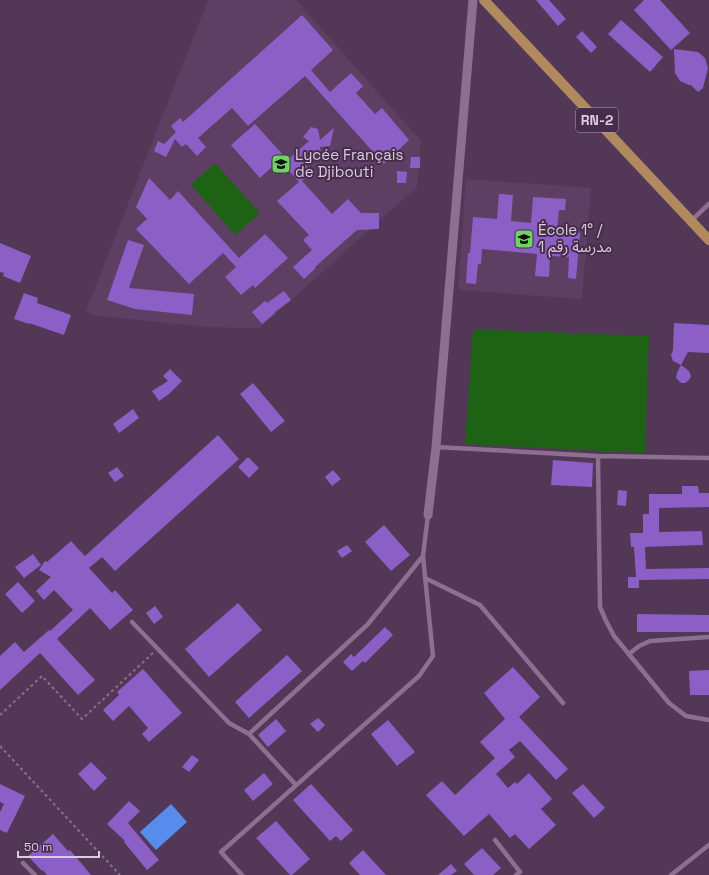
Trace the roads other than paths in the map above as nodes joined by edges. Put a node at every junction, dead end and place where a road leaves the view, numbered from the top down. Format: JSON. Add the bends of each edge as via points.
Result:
{"nodes":[{"id":1,"x":473,"y":0,"type":"edge"},
{"id":2,"x":484,"y":0,"type":"edge"},
{"id":3,"x":709,"y":204,"type":"edge"},
{"id":4,"x":691,"y":221,"type":"junction"},
{"id":5,"x":709,"y":240,"type":"edge"},
{"id":6,"x":436,"y":447,"type":"junction"},
{"id":7,"x":598,"y":456,"type":"junction"},
{"id":8,"x":709,"y":458,"type":"edge"},
{"id":9,"x":428,"y":515,"type":"joint"},
{"id":10,"x":423,"y":556,"type":"junction"},
{"id":11,"x":425,"y":578,"type":"junction"},
{"id":12,"x":132,"y":622,"type":"dead end"},
{"id":13,"x":709,"y":637,"type":"edge"},
{"id":14,"x":629,"y":654,"type":"junction"},
{"id":15,"x":563,"y":703,"type":"dead end"},
{"id":16,"x":709,"y":720,"type":"edge"},
{"id":17,"x":249,"y":734,"type":"junction"},
{"id":18,"x":296,"y":786,"type":"junction"},
{"id":19,"x":495,"y":840,"type":"dead end"},
{"id":20,"x":709,"y":845,"type":"edge"},
{"id":21,"x":24,"y":863,"type":"dead end"},
{"id":22,"x":35,"y":875,"type":"edge"},
{"id":23,"x":242,"y":875,"type":"edge"},
{"id":24,"x":516,"y":875,"type":"edge"},
{"id":25,"x":671,"y":875,"type":"edge"}],
"edges":[{"from":1,"to":6,"type":"street"},
{"from":2,"to":4,"type":"main road","number":"RN-2"},
{"from":3,"to":4,"type":"lane"},
{"from":4,"to":5,"type":"main road","number":"RN-2"},
{"from":6,"to":7,"type":"lane"},
{"from":6,"to":9,"type":"street"},
{"from":7,"to":8,"type":"lane"},
{"from":7,"to":14,"type":"lane","via":[[600,607],[614,636]]},
{"from":9,"to":10,"type":"lane"},
{"from":10,"to":11,"type":"lane"},
{"from":10,"to":17,"type":"lane","via":[[368,624]]},
{"from":11,"to":15,"type":"lane","via":[[480,605]]},
{"from":11,"to":18,"type":"lane","via":[[433,656],[419,676]]},
{"from":12,"to":17,"type":"lane","via":[[229,723]]},
{"from":13,"to":14,"type":"lane","via":[[650,641]]},
{"from":14,"to":16,"type":"lane","via":[[669,704],[686,716]]},
{"from":17,"to":18,"type":"lane"},
{"from":18,"to":23,"type":"lane","via":[[221,852]]},
{"from":19,"to":24,"type":"lane","via":[[520,872]]},
{"from":20,"to":25,"type":"lane"},
{"from":21,"to":22,"type":"lane"}]}
